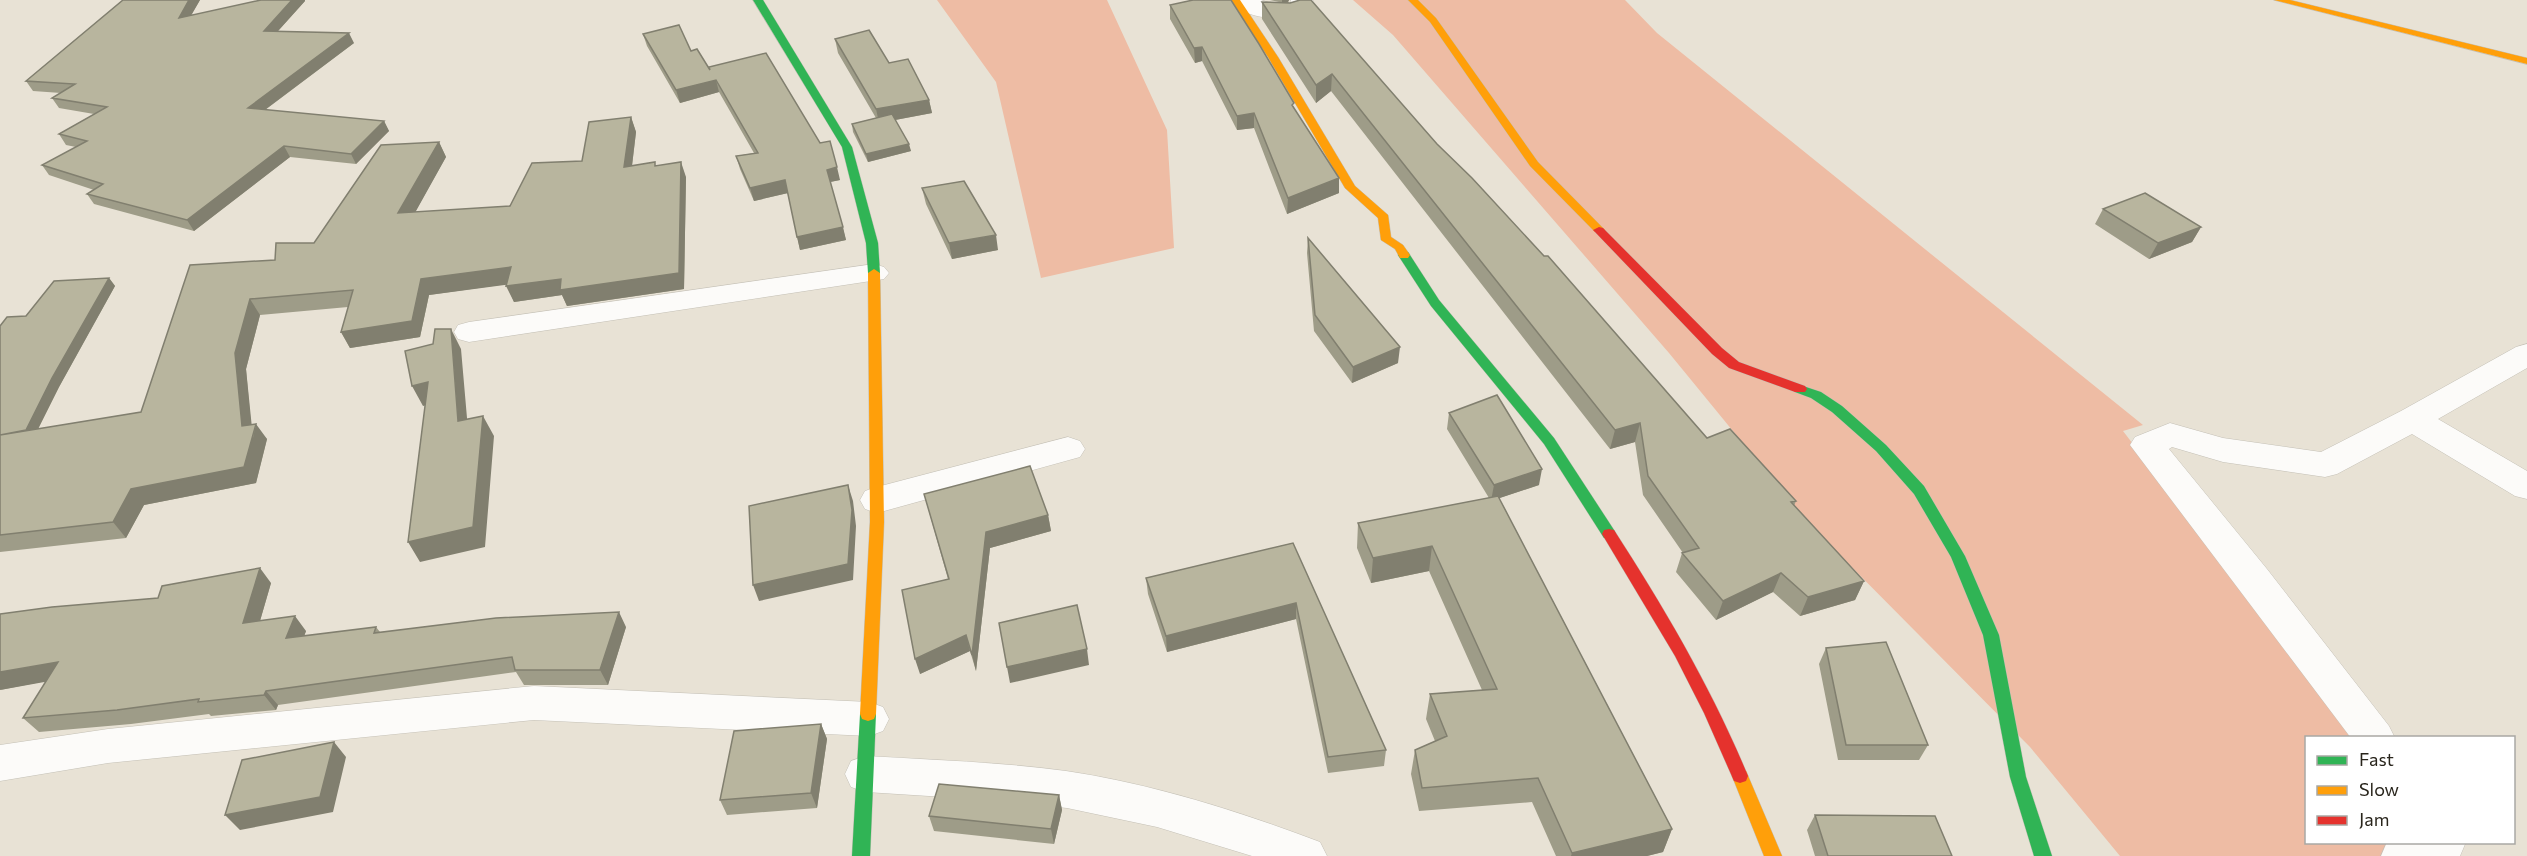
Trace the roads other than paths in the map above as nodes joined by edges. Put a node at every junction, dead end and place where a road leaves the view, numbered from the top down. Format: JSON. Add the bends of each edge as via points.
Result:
{"nodes":[{"id":1,"x":758,"y":0,"type":"edge"},
{"id":2,"x":1235,"y":0,"type":"edge"},
{"id":3,"x":1241,"y":0,"type":"edge"},
{"id":4,"x":1302,"y":0,"type":"edge"},
{"id":5,"x":1413,"y":0,"type":"edge"},
{"id":6,"x":2279,"y":0,"type":"edge"},
{"id":7,"x":2527,"y":61,"type":"edge"},
{"id":8,"x":874,"y":273,"type":"junction"},
{"id":9,"x":469,"y":332,"type":"dead end"},
{"id":10,"x":2527,"y":354,"type":"edge"},
{"id":11,"x":2413,"y":419,"type":"junction"},
{"id":12,"x":1068,"y":449,"type":"dead end"},
{"id":13,"x":2527,"y":487,"type":"edge"},
{"id":14,"x":877,"y":500,"type":"junction"},
{"id":15,"x":869,"y":719,"type":"junction"},
{"id":16,"x":2373,"y":736,"type":"edge"},
{"id":17,"x":0,"y":763,"type":"edge"},
{"id":18,"x":866,"y":774,"type":"junction"},
{"id":19,"x":2442,"y":844,"type":"edge"},
{"id":20,"x":2456,"y":844,"type":"edge"},
{"id":21,"x":861,"y":856,"type":"edge"},
{"id":22,"x":1305,"y":856,"type":"edge"},
{"id":23,"x":1773,"y":856,"type":"edge"},
{"id":24,"x":2043,"y":856,"type":"edge"},
{"id":25,"x":2403,"y":856,"type":"edge"},
{"id":26,"x":2466,"y":856,"type":"edge"}],
"edges":[{"from":1,"to":8,"type":"street","via":[[847,147],[869,231]]},
{"from":2,"to":23,"type":"street","via":[[1274,57],[1351,188],[1384,217],[1385,238],[1399,247],[1435,303],[1549,441],[1662,615],[1723,733]]},
{"from":3,"to":4,"type":"street","via":[[1275,13],[1297,10]]},
{"from":5,"to":24,"type":"street","via":[[1433,20],[1534,164],[1717,351],[1741,368],[1816,395],[1837,409],[1881,447],[1919,489],[1958,556],[1991,635],[2018,777]]},
{"from":6,"to":7,"type":"street"},
{"from":8,"to":9,"type":"street"},
{"from":8,"to":14,"type":"street"},
{"from":10,"to":11,"type":"street"},
{"from":11,"to":13,"type":"street"},
{"from":11,"to":16,"type":"street","via":[[2325,465],[2223,450],[2170,435],[2147,445]]},
{"from":12,"to":14,"type":"street"},
{"from":14,"to":15,"type":"street"},
{"from":15,"to":17,"type":"street","via":[[534,703],[108,746]]},
{"from":15,"to":18,"type":"street"},
{"from":18,"to":21,"type":"street"},
{"from":18,"to":22,"type":"street","via":[[970,779],[1068,790],[1161,810]]},
{"from":19,"to":25,"type":"street"},
{"from":20,"to":26,"type":"street"}]}
